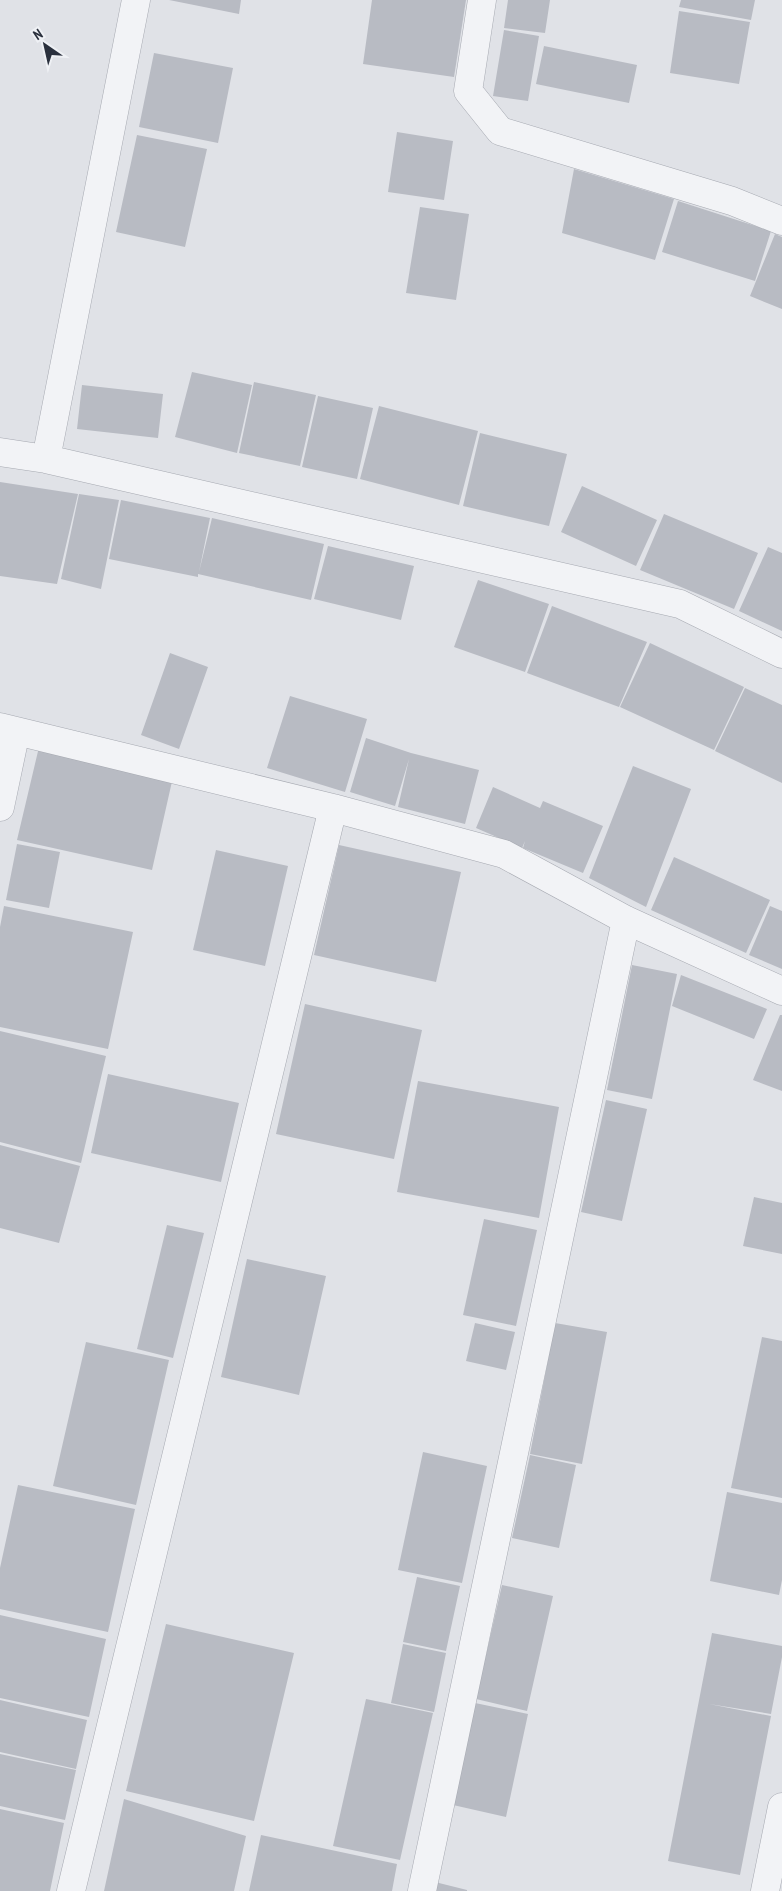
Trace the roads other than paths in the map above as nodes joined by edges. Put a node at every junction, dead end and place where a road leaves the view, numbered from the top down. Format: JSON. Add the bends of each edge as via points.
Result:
{"nodes":[{"id":1,"x":136,"y":0,"type":"edge"},
{"id":2,"x":482,"y":0,"type":"edge"},
{"id":3,"x":782,"y":221,"type":"edge"},
{"id":4,"x":0,"y":452,"type":"edge"},
{"id":5,"x":46,"y":459,"type":"junction"},
{"id":6,"x":782,"y":654,"type":"edge"},
{"id":7,"x":8,"y":729,"type":"edge"},
{"id":8,"x":0,"y":806,"type":"edge"},
{"id":9,"x":333,"y":808,"type":"junction"},
{"id":10,"x":626,"y":920,"type":"junction"},
{"id":11,"x":782,"y":991,"type":"edge"},
{"id":12,"x":782,"y":1807,"type":"edge"},
{"id":13,"x":71,"y":1891,"type":"edge"},
{"id":14,"x":422,"y":1891,"type":"edge"},
{"id":15,"x":765,"y":1891,"type":"edge"}],
"edges":[{"from":1,"to":5,"type":"street"},
{"from":2,"to":3,"type":"street","via":[[468,91],[500,131],[732,201]]},
{"from":4,"to":5,"type":"street"},
{"from":5,"to":6,"type":"street","via":[[680,604]]},
{"from":7,"to":8,"type":"street"},
{"from":7,"to":9,"type":"street"},
{"from":9,"to":10,"type":"street","via":[[504,854]]},
{"from":9,"to":13,"type":"street"},
{"from":10,"to":11,"type":"street"},
{"from":10,"to":14,"type":"street"},
{"from":12,"to":15,"type":"street"}]}
